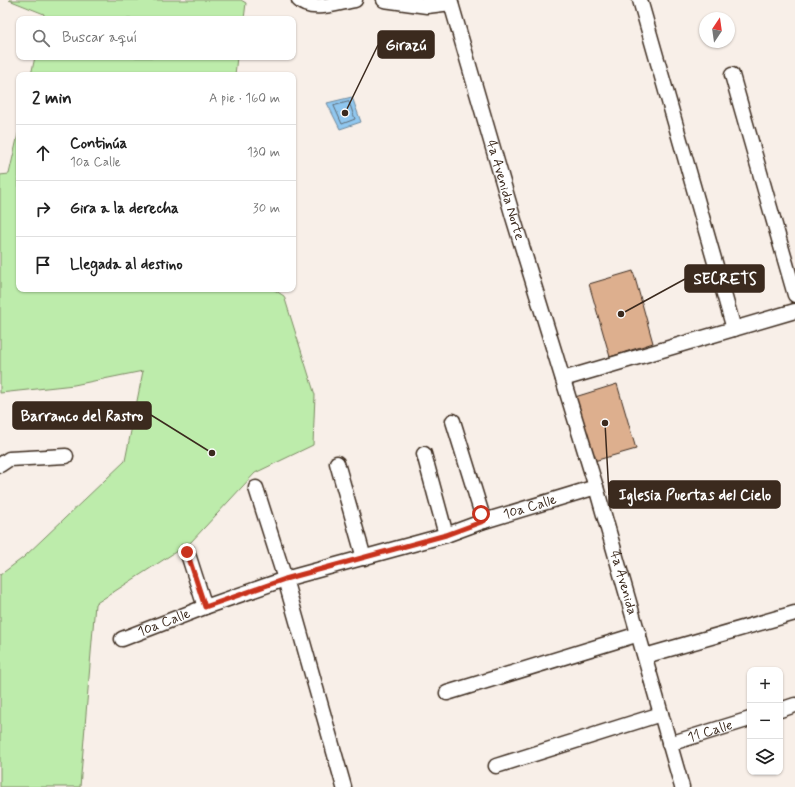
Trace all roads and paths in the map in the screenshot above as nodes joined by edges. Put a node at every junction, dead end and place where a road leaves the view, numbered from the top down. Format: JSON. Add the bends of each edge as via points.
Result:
{"nodes":[{"id":1,"x":299,"y":0,"type":"edge"},
{"id":2,"x":355,"y":0,"type":"edge"},
{"id":3,"x":384,"y":0,"type":"edge"},
{"id":4,"x":640,"y":0,"type":"edge"},
{"id":5,"x":451,"y":2,"type":"edge"},
{"id":6,"x":732,"y":75,"type":"dead end"},
{"id":7,"x":795,"y":295,"type":"edge"},
{"id":8,"x":795,"y":311,"type":"edge"},
{"id":9,"x":734,"y":329,"type":"junction"},
{"id":10,"x":563,"y":380,"type":"junction"},
{"id":11,"x":453,"y":422,"type":"dead end"},
{"id":12,"x":424,"y":454,"type":"dead end"},
{"id":13,"x":66,"y":456,"type":"dead end"},
{"id":14,"x":337,"y":463,"type":"dead end"},
{"id":15,"x":0,"y":465,"type":"edge"},
{"id":16,"x":596,"y":487,"type":"junction"},
{"id":17,"x":256,"y":488,"type":"dead end"},
{"id":18,"x":484,"y":521,"type":"junction"},
{"id":19,"x":446,"y":535,"type":"junction"},
{"id":20,"x":187,"y":552,"type":"dead end"},
{"id":21,"x":364,"y":558,"type":"junction"},
{"id":22,"x":285,"y":579,"type":"junction"},
{"id":23,"x":205,"y":607,"type":"junction"},
{"id":24,"x":795,"y":613,"type":"edge"},
{"id":25,"x":638,"y":634,"type":"junction"},
{"id":26,"x":122,"y":639,"type":"dead end"},
{"id":27,"x":645,"y":656,"type":"junction"},
{"id":28,"x":447,"y":693,"type":"dead end"},
{"id":29,"x":795,"y":705,"type":"edge"},
{"id":30,"x":783,"y":709,"type":"edge"},
{"id":31,"x":661,"y":714,"type":"junction"},
{"id":32,"x":747,"y":720,"type":"edge"},
{"id":33,"x":670,"y":744,"type":"junction"},
{"id":34,"x":496,"y":766,"type":"dead end"},
{"id":35,"x":344,"y":787,"type":"edge"},
{"id":36,"x":682,"y":787,"type":"edge"}],
"edges":[{"from":1,"to":2,"type":"street","via":[[305,5],[314,6]]},
{"from":3,"to":5,"type":"street","via":[[427,6]]},
{"from":4,"to":9,"type":"street"},
{"from":5,"to":10,"type":"street","name":"4a Avenida Norte"},
{"from":6,"to":7,"type":"street"},
{"from":8,"to":9,"type":"street"},
{"from":9,"to":10,"type":"street"},
{"from":10,"to":16,"type":"street","name":"4a Avenida"},
{"from":11,"to":18,"type":"street"},
{"from":12,"to":19,"type":"street"},
{"from":13,"to":15,"type":"street","via":[[9,459]]},
{"from":14,"to":21,"type":"street"},
{"from":16,"to":18,"type":"street","name":"10a Calle"},
{"from":16,"to":25,"type":"street","name":"4a Avenida"},
{"from":17,"to":22,"type":"street"},
{"from":18,"to":19,"type":"street","name":"10a Calle"},
{"from":19,"to":21,"type":"street","name":"10a Calle"},
{"from":20,"to":23,"type":"street"},
{"from":21,"to":22,"type":"street","name":"10a Calle"},
{"from":22,"to":23,"type":"street","name":"10a Calle"},
{"from":22,"to":35,"type":"street"},
{"from":23,"to":26,"type":"street","name":"10a Calle"},
{"from":24,"to":27,"type":"street"},
{"from":25,"to":27,"type":"street","name":"4a Avenida"},
{"from":25,"to":28,"type":"street"},
{"from":27,"to":31,"type":"street","name":"4a Avenida"},
{"from":29,"to":30,"type":"street"},
{"from":31,"to":33,"type":"street","name":"4a Avenida"},
{"from":31,"to":34,"type":"street"},
{"from":32,"to":33,"type":"street","name":"11 Calle"},
{"from":33,"to":36,"type":"street","name":"4a Avenida"}]}
